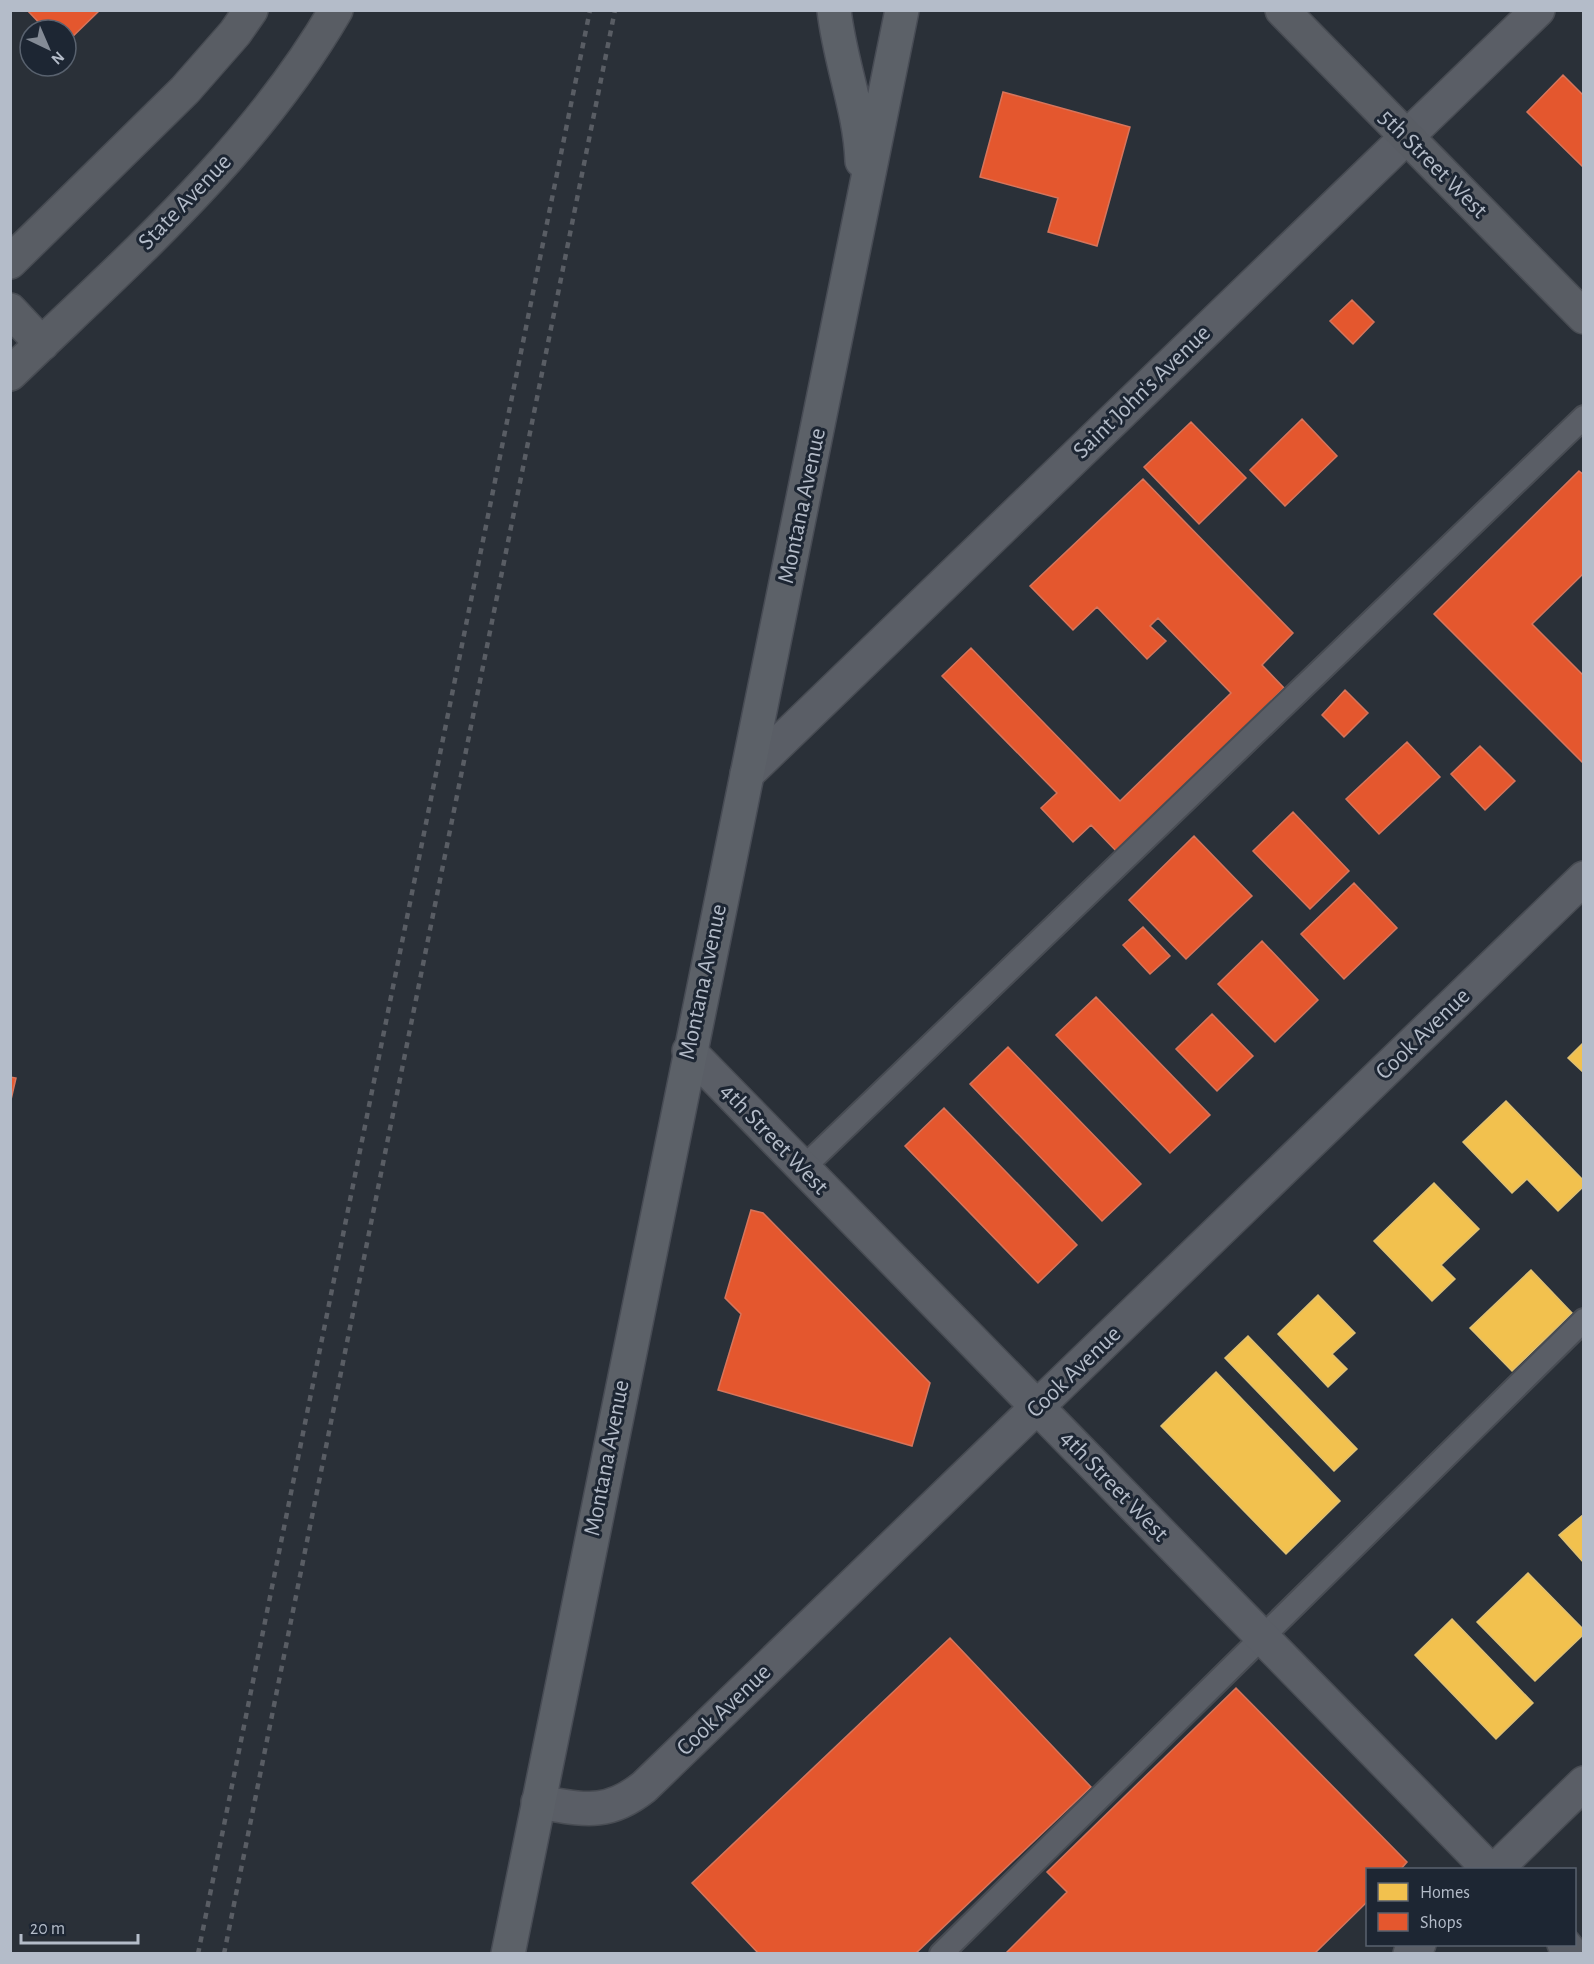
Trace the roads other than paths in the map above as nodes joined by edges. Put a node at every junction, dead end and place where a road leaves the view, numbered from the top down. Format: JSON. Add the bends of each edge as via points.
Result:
{"nodes":[{"id":1,"x":251,"y":10,"type":"edge"},
{"id":2,"x":336,"y":10,"type":"edge"},
{"id":3,"x":834,"y":10,"type":"edge"},
{"id":4,"x":902,"y":10,"type":"edge"},
{"id":5,"x":1282,"y":10,"type":"edge"},
{"id":6,"x":1538,"y":10,"type":"edge"},
{"id":7,"x":1407,"y":138,"type":"junction"},
{"id":8,"x":864,"y":203,"type":"junction"},
{"id":9,"x":10,"y":262,"type":"edge"},
{"id":10,"x":10,"y":310,"type":"edge"},
{"id":11,"x":1584,"y":317,"type":"edge"},
{"id":12,"x":42,"y":344,"type":"junction"},
{"id":13,"x":10,"y":374,"type":"edge"},
{"id":14,"x":1584,"y":417,"type":"edge"},
{"id":15,"x":747,"y":774,"type":"junction"},
{"id":16,"x":1584,"y":878,"type":"edge"},
{"id":17,"x":689,"y":1052,"type":"junction"},
{"id":18,"x":803,"y":1168,"type":"junction"},
{"id":19,"x":1584,"y":1320,"type":"edge"},
{"id":20,"x":1037,"y":1408,"type":"junction"},
{"id":21,"x":1261,"y":1636,"type":"junction"},
{"id":22,"x":1584,"y":1783,"type":"edge"},
{"id":23,"x":538,"y":1802,"type":"junction"},
{"id":24,"x":1489,"y":1868,"type":"edge"},
{"id":25,"x":1496,"y":1868,"type":"edge"},
{"id":26,"x":508,"y":1953,"type":"edge"},
{"id":27,"x":941,"y":1953,"type":"edge"}],
"edges":[{"from":1,"to":9,"type":"main road","via":[[185,90]]},
{"from":2,"to":12,"type":"main road","name":"State Avenue","via":[[277,99],[231,155]]},
{"from":3,"to":8,"type":"main road","via":[[838,48],[861,140]]},
{"from":4,"to":8,"type":"main road","name":"Montana Avenue"},
{"from":5,"to":7,"type":"main road","name":"5th Street West"},
{"from":6,"to":7,"type":"street","name":"Saint John's Avenue"},
{"from":7,"to":11,"type":"main road","name":"5th Street West"},
{"from":7,"to":15,"type":"street","name":"Saint John's Avenue"},
{"from":8,"to":15,"type":"main road","name":"Montana Avenue"},
{"from":10,"to":12,"type":"main road"},
{"from":12,"to":13,"type":"main road","name":"State Avenue"},
{"from":14,"to":18,"type":"lane"},
{"from":15,"to":17,"type":"main road","name":"Montana Avenue"},
{"from":16,"to":20,"type":"street","name":"Cook Avenue"},
{"from":17,"to":18,"type":"street","name":"4th Street West"},
{"from":17,"to":23,"type":"main road","name":"Montana Avenue"},
{"from":18,"to":20,"type":"street","name":"4th Street West"},
{"from":19,"to":21,"type":"lane"},
{"from":20,"to":21,"type":"street","name":"4th Street West"},
{"from":20,"to":23,"type":"street","name":"Cook Avenue","via":[[645,1787],[626,1801],[609,1807],[583,1809]]},
{"from":21,"to":24,"type":"street","name":"4th Street West"},
{"from":21,"to":27,"type":"lane"},
{"from":22,"to":25,"type":"street"},
{"from":23,"to":26,"type":"main road","name":"Montana Avenue"}]}
